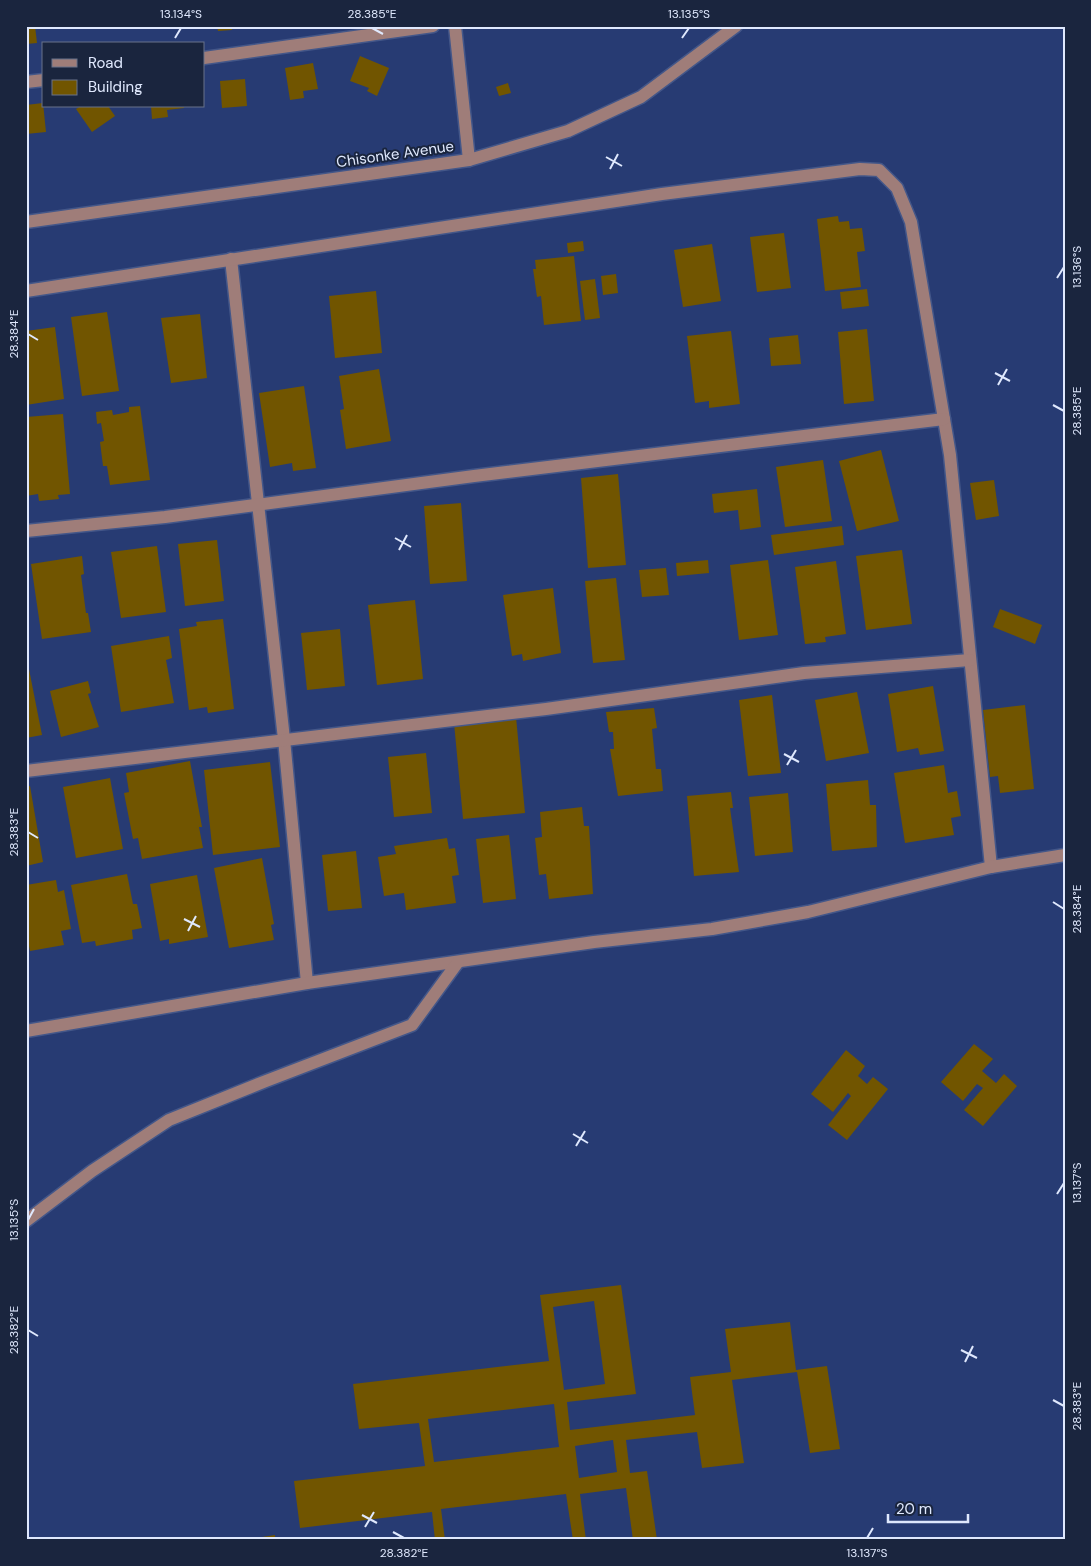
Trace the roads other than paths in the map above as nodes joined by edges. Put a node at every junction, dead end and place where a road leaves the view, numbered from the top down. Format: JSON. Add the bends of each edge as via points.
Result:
{"nodes":[{"id":1,"x":433,"y":26,"type":"edge"},
{"id":2,"x":454,"y":26,"type":"edge"},
{"id":3,"x":736,"y":26,"type":"edge"},
{"id":4,"x":205,"y":58,"type":"edge"},
{"id":5,"x":42,"y":80,"type":"edge"},
{"id":6,"x":26,"y":82,"type":"edge"},
{"id":7,"x":469,"y":160,"type":"junction"},
{"id":8,"x":26,"y":222,"type":"edge"},
{"id":9,"x":231,"y":259,"type":"junction"},
{"id":10,"x":26,"y":291,"type":"edge"},
{"id":11,"x":944,"y":419,"type":"junction"},
{"id":12,"x":257,"y":505,"type":"junction"},
{"id":13,"x":26,"y":531,"type":"edge"},
{"id":14,"x":970,"y":660,"type":"junction"},
{"id":15,"x":284,"y":739,"type":"junction"},
{"id":16,"x":26,"y":771,"type":"edge"},
{"id":17,"x":1065,"y":855,"type":"edge"},
{"id":18,"x":992,"y":867,"type":"junction"},
{"id":19,"x":458,"y":962,"type":"junction"},
{"id":20,"x":307,"y":983,"type":"junction"},
{"id":21,"x":26,"y":1031,"type":"edge"},
{"id":22,"x":26,"y":1221,"type":"edge"}],
"edges":[{"from":1,"to":4,"type":"street"},
{"from":2,"to":7,"type":"street"},
{"from":3,"to":7,"type":"street","name":"Chisonke Avenue","via":[[640,97],[568,131]]},
{"from":5,"to":6,"type":"street"},
{"from":7,"to":8,"type":"street","name":"Chisonke Avenue"},
{"from":9,"to":10,"type":"street"},
{"from":9,"to":11,"type":"street","via":[[662,194],[860,169],[879,170],[897,188],[910,222]]},
{"from":9,"to":12,"type":"street"},
{"from":11,"to":12,"type":"street"},
{"from":11,"to":14,"type":"street"},
{"from":12,"to":13,"type":"street"},
{"from":12,"to":15,"type":"street"},
{"from":14,"to":15,"type":"street","via":[[804,674],[546,709]]},
{"from":14,"to":18,"type":"street"},
{"from":15,"to":16,"type":"street"},
{"from":15,"to":20,"type":"street"},
{"from":17,"to":18,"type":"street"},
{"from":18,"to":19,"type":"street","via":[[789,916],[712,930],[594,942]]},
{"from":19,"to":20,"type":"street"},
{"from":19,"to":22,"type":"street","via":[[412,1025],[169,1120],[92,1171]]},
{"from":20,"to":21,"type":"street"}]}
